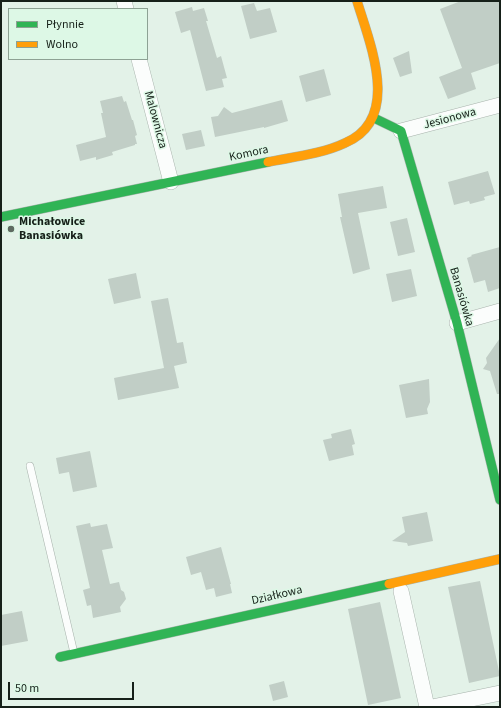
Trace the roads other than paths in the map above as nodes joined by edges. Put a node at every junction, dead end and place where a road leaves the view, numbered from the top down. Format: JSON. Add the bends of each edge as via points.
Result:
{"nodes":[{"id":1,"x":357,"y":1,"type":"edge"},
{"id":2,"x":139,"y":60,"type":"edge"},
{"id":3,"x":500,"y":105,"type":"edge"},
{"id":4,"x":374,"y":118,"type":"junction"},
{"id":5,"x":401,"y":131,"type":"junction"},
{"id":6,"x":171,"y":182,"type":"junction"},
{"id":7,"x":1,"y":217,"type":"edge"},
{"id":8,"x":500,"y":311,"type":"edge"},
{"id":9,"x":457,"y":323,"type":"junction"},
{"id":10,"x":495,"y":455,"type":"edge"},
{"id":11,"x":30,"y":466,"type":"dead end"},
{"id":12,"x":500,"y":500,"type":"edge"},
{"id":13,"x":500,"y":558,"type":"edge"},
{"id":14,"x":401,"y":591,"type":"dead end"},
{"id":15,"x":74,"y":654,"type":"junction"},
{"id":16,"x":60,"y":657,"type":"dead end"},
{"id":17,"x":500,"y":693,"type":"edge"},
{"id":18,"x":450,"y":706,"type":"edge"},
{"id":19,"x":427,"y":707,"type":"edge"},
{"id":20,"x":432,"y":707,"type":"edge"}],
"edges":[{"from":1,"to":4,"type":"street","name":"Komora","via":[[379,87]]},
{"from":2,"to":6,"type":"street","name":"Malownicza"},
{"from":3,"to":5,"type":"street","name":"Jesionowa"},
{"from":4,"to":5,"type":"street"},
{"from":4,"to":6,"type":"street","name":"Komora","via":[[359,135],[345,144]]},
{"from":5,"to":9,"type":"street","name":"Banasiówka"},
{"from":6,"to":7,"type":"street","name":"Komora"},
{"from":8,"to":9,"type":"street"},
{"from":9,"to":10,"type":"street","name":"Banasiówka"},
{"from":10,"to":12,"type":"street","name":"Banasiówka"},
{"from":11,"to":15,"type":"lane"},
{"from":13,"to":15,"type":"street","name":"Działkowa"},
{"from":14,"to":19,"type":"street"},
{"from":15,"to":16,"type":"street","name":"Działkowa"},
{"from":17,"to":18,"type":"street"},
{"from":18,"to":20,"type":"street"}]}
